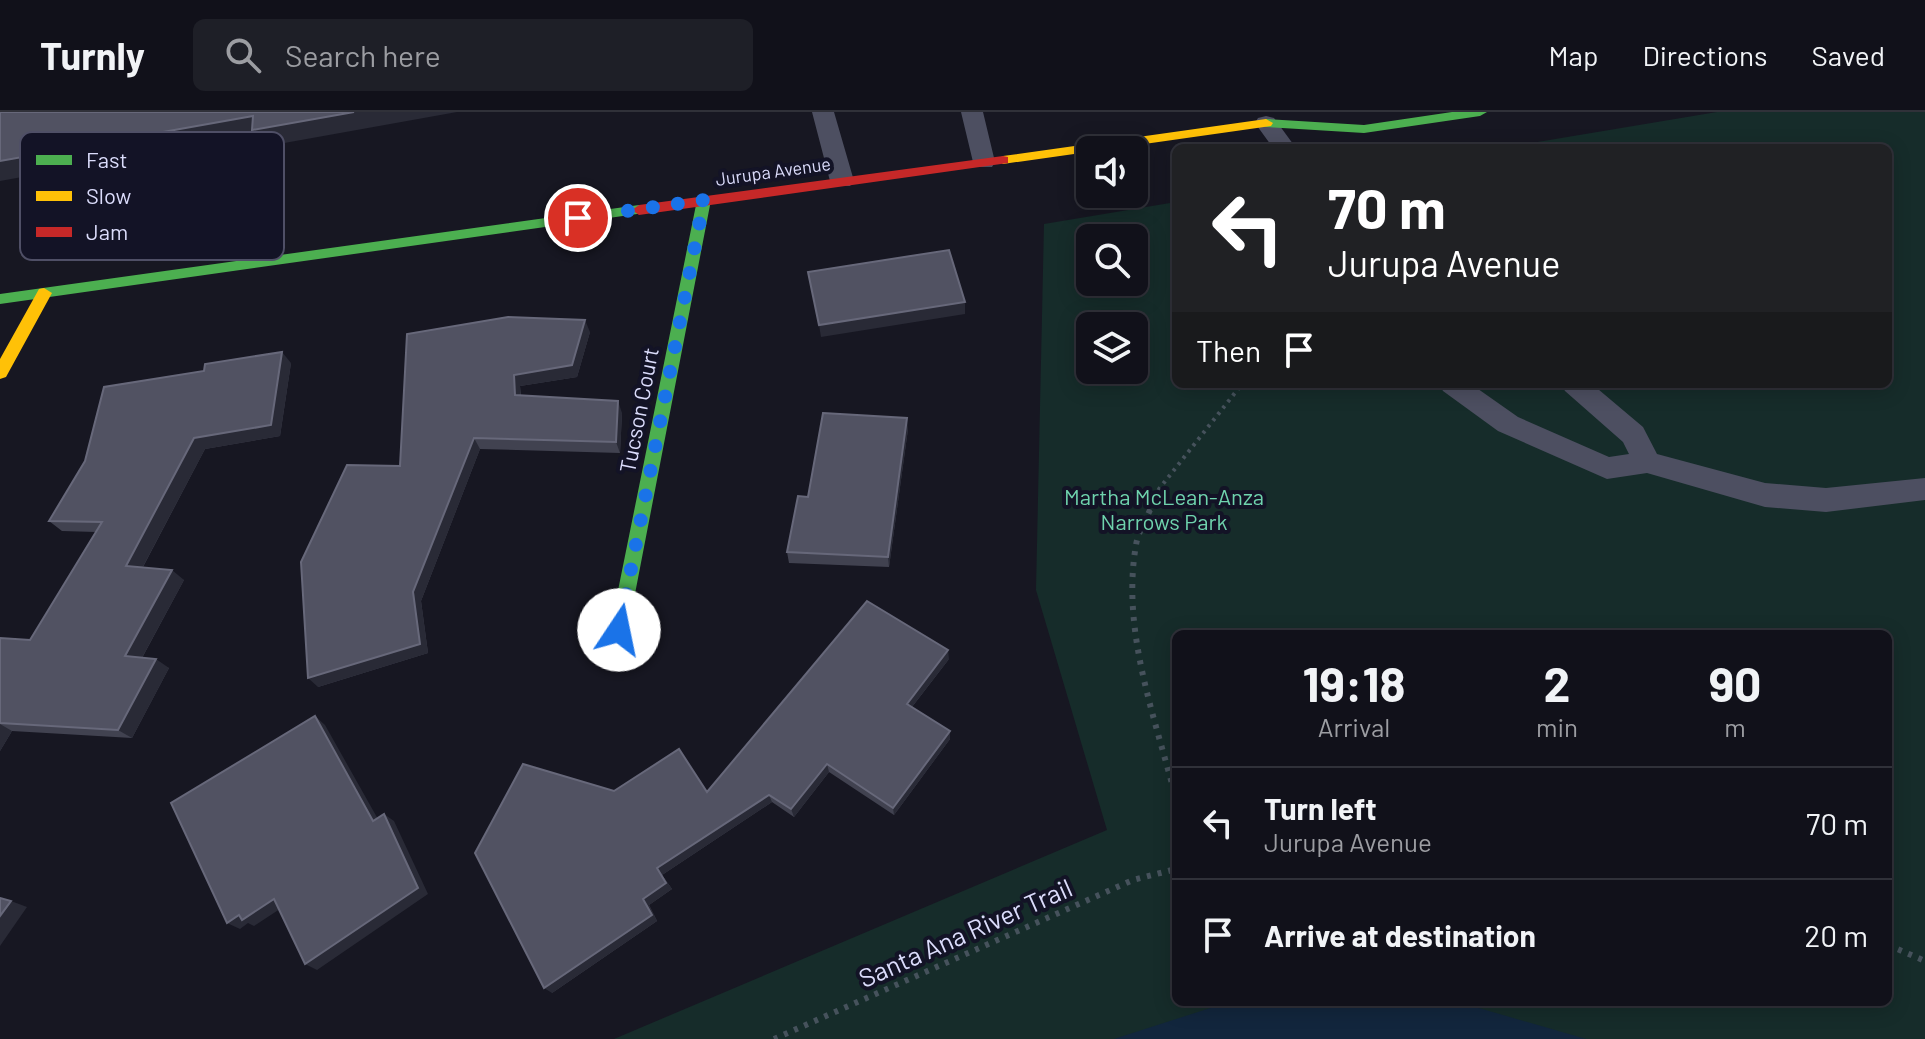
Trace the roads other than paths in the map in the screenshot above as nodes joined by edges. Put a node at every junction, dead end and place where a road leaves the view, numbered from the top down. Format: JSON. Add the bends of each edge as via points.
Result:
{"nodes":[{"id":1,"x":823,"y":112,"type":"edge"},
{"id":2,"x":972,"y":112,"type":"edge"},
{"id":3,"x":1480,"y":112,"type":"edge"},
{"id":4,"x":1276,"y":117,"type":"edge"},
{"id":5,"x":1284,"y":144,"type":"edge"},
{"id":6,"x":984,"y":162,"type":"junction"},
{"id":7,"x":842,"y":181,"type":"junction"},
{"id":8,"x":704,"y":200,"type":"junction"},
{"id":9,"x":284,"y":259,"type":"edge"},
{"id":10,"x":278,"y":260,"type":"edge"},
{"id":11,"x":44,"y":293,"type":"junction"},
{"id":12,"x":0,"y":299,"type":"edge"},
{"id":13,"x":0,"y":373,"type":"edge"},
{"id":14,"x":1458,"y":388,"type":"edge"},
{"id":15,"x":1579,"y":388,"type":"edge"},
{"id":16,"x":1647,"y":462,"type":"junction"},
{"id":17,"x":1925,"y":489,"type":"edge"},
{"id":18,"x":619,"y":630,"type":"dead end"}],
"edges":[{"from":1,"to":7,"type":"lane"},
{"from":2,"to":6,"type":"lane"},
{"from":3,"to":4,"type":"main road","name":"Jurupa Avenue","via":[[1364,129]]},
{"from":4,"to":5,"type":"lane"},
{"from":4,"to":6,"type":"main road","name":"Jurupa Avenue"},
{"from":6,"to":7,"type":"main road","name":"Jurupa Avenue"},
{"from":7,"to":8,"type":"main road","name":"Jurupa Avenue"},
{"from":8,"to":9,"type":"main road","name":"Jurupa Avenue"},
{"from":8,"to":18,"type":"main road","name":"Tucson Court"},
{"from":10,"to":11,"type":"main road","name":"Jurupa Avenue"},
{"from":11,"to":12,"type":"main road","name":"Jurupa Avenue"},
{"from":11,"to":13,"type":"main road"},
{"from":14,"to":16,"type":"lane","via":[[1508,424],[1607,468]]},
{"from":15,"to":16,"type":"lane","via":[[1633,435]]},
{"from":16,"to":17,"type":"lane","via":[[1765,495],[1826,500]]}]}
